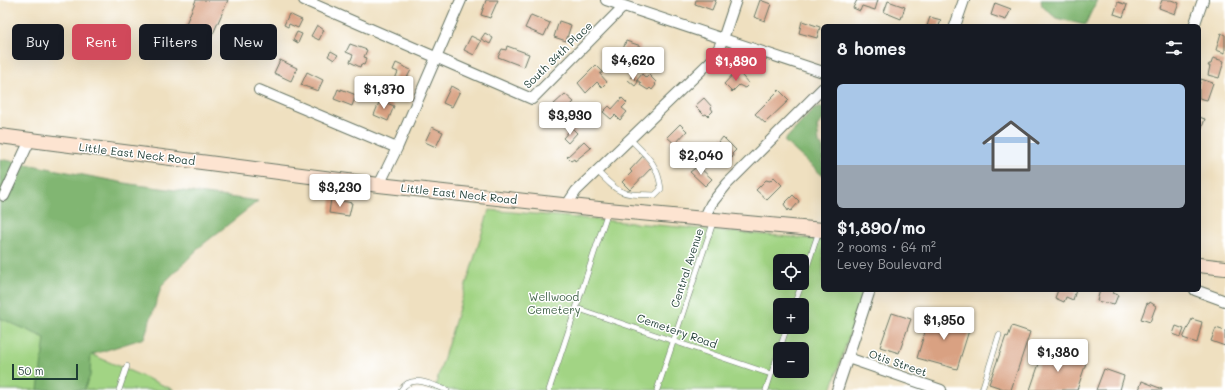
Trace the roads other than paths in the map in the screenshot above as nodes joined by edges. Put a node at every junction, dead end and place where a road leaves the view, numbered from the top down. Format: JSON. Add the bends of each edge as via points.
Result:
{"nodes":[{"id":1,"x":304,"y":0,"type":"edge"},
{"id":2,"x":461,"y":0,"type":"edge"},
{"id":3,"x":606,"y":0,"type":"edge"},
{"id":4,"x":736,"y":0,"type":"edge"},
{"id":5,"x":964,"y":0,"type":"edge"},
{"id":6,"x":1203,"y":0,"type":"edge"},
{"id":7,"x":624,"y":6,"type":"junction"},
{"id":8,"x":956,"y":24,"type":"edge"},
{"id":9,"x":1195,"y":24,"type":"edge"},
{"id":10,"x":723,"y":39,"type":"junction"},
{"id":11,"x":436,"y":57,"type":"junction"},
{"id":12,"x":821,"y":71,"type":"edge"},
{"id":13,"x":259,"y":90,"type":"dead end"},
{"id":14,"x":821,"y":90,"type":"edge"},
{"id":15,"x":0,"y":136,"type":"edge"},
{"id":16,"x":630,"y":139,"type":"junction"},
{"id":17,"x":30,"y":140,"type":"junction"},
{"id":18,"x":397,"y":148,"type":"junction"},
{"id":19,"x":597,"y":171,"type":"junction"},
{"id":20,"x":379,"y":185,"type":"junction"},
{"id":21,"x":4,"y":196,"type":"dead end"},
{"id":22,"x":566,"y":206,"type":"junction"},
{"id":23,"x":608,"y":210,"type":"junction"},
{"id":24,"x":709,"y":220,"type":"junction"},
{"id":25,"x":821,"y":230,"type":"edge"},
{"id":26,"x":809,"y":263,"type":"edge"},
{"id":27,"x":1201,"y":265,"type":"edge"},
{"id":28,"x":1225,"y":268,"type":"edge"},
{"id":29,"x":869,"y":292,"type":"edge"},
{"id":30,"x":1200,"y":292,"type":"edge"},
{"id":31,"x":1225,"y":301,"type":"edge"},
{"id":32,"x":576,"y":308,"type":"junction"},
{"id":33,"x":785,"y":334,"type":"edge"},
{"id":34,"x":999,"y":335,"type":"dead end"},
{"id":35,"x":674,"y":340,"type":"junction"},
{"id":36,"x":848,"y":358,"type":"junction"},
{"id":37,"x":127,"y":366,"type":"dead end"},
{"id":38,"x":771,"y":374,"type":"junction"},
{"id":39,"x":119,"y":390,"type":"edge"},
{"id":40,"x":401,"y":390,"type":"edge"},
{"id":41,"x":447,"y":390,"type":"edge"},
{"id":42,"x":548,"y":390,"type":"edge"},
{"id":43,"x":657,"y":390,"type":"edge"},
{"id":44,"x":766,"y":390,"type":"edge"},
{"id":45,"x":837,"y":390,"type":"edge"},
{"id":46,"x":941,"y":390,"type":"edge"},
{"id":47,"x":982,"y":390,"type":"edge"}],
"edges":[{"from":1,"to":11,"type":"street"},
{"from":2,"to":11,"type":"street"},
{"from":3,"to":7,"type":"street"},
{"from":4,"to":10,"type":"street"},
{"from":5,"to":8,"type":"street"},
{"from":6,"to":9,"type":"street"},
{"from":7,"to":10,"type":"street"},
{"from":7,"to":11,"type":"street","name":"South 34th Place","via":[[532,99]]},
{"from":10,"to":12,"type":"street"},
{"from":10,"to":16,"type":"street","via":[[714,58]]},
{"from":11,"to":18,"type":"street"},
{"from":13,"to":18,"type":"street"},
{"from":14,"to":24,"type":"street","via":[[727,184],[711,204]]},
{"from":15,"to":17,"type":"main road","name":"Little East Neck Road"},
{"from":16,"to":19,"type":"street"},
{"from":16,"to":19,"type":"lane","via":[[654,163],[661,189],[659,193],[625,194],[613,187]]},
{"from":17,"to":20,"type":"main road","name":"Little East Neck Road"},
{"from":17,"to":21,"type":"street"},
{"from":18,"to":20,"type":"street"},
{"from":19,"to":22,"type":"street","via":[[576,191]]},
{"from":20,"to":22,"type":"main road","name":"Little East Neck Road"},
{"from":22,"to":23,"type":"main road","name":"Little East Neck Road"},
{"from":23,"to":24,"type":"main road","name":"Little East Neck Road"},
{"from":23,"to":32,"type":"lane"},
{"from":24,"to":25,"type":"main road","name":"Little East Neck Road"},
{"from":24,"to":35,"type":"lane","name":"Central Avenue"},
{"from":25,"to":26,"type":"lane"},
{"from":27,"to":28,"type":"main road"},
{"from":29,"to":36,"type":"street"},
{"from":30,"to":31,"type":"street"},
{"from":32,"to":35,"type":"lane","name":"Cemetery Road"},
{"from":32,"to":42,"type":"lane"},
{"from":33,"to":38,"type":"lane"},
{"from":34,"to":47,"type":"lane"},
{"from":35,"to":38,"type":"lane","name":"Cemetery Road"},
{"from":35,"to":43,"type":"lane","name":"Central Avenue"},
{"from":36,"to":45,"type":"street"},
{"from":36,"to":46,"type":"street","name":"Otis Street"},
{"from":37,"to":39,"type":"lane"},
{"from":38,"to":44,"type":"lane"},
{"from":40,"to":41,"type":"lane","via":[[409,382],[417,381]]}]}
